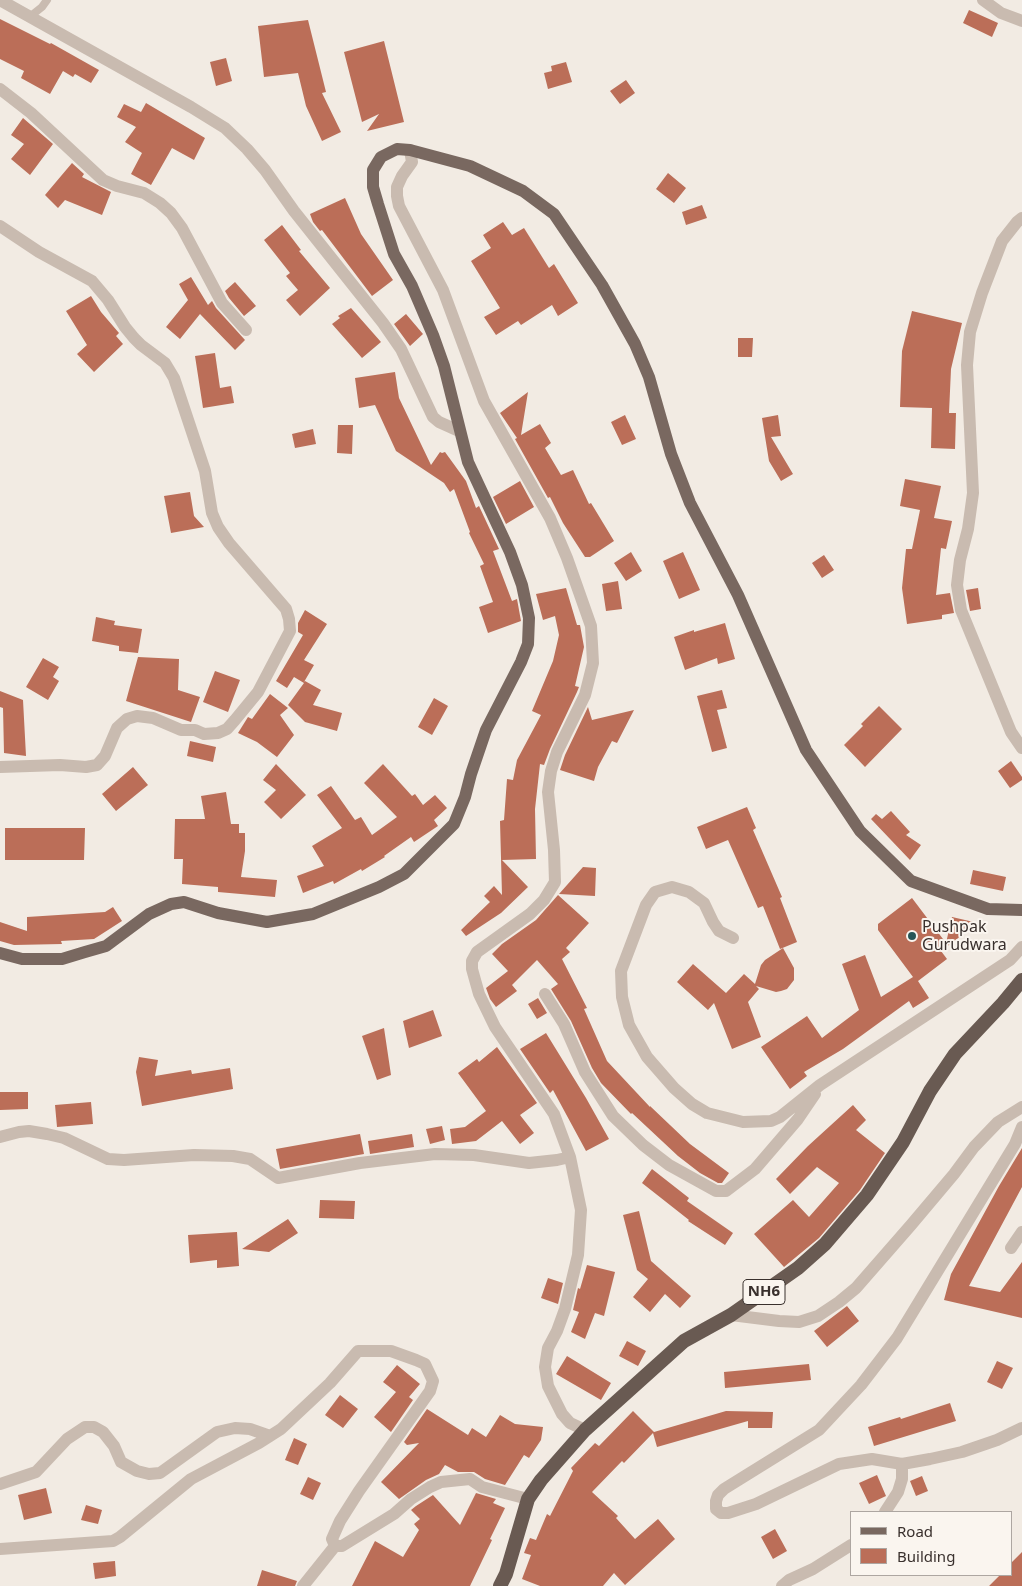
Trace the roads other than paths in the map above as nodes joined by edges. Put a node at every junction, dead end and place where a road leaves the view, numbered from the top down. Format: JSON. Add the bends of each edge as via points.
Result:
{"nodes":[{"id":1,"x":0,"y":0,"type":"edge"},
{"id":2,"x":47,"y":0,"type":"edge"},
{"id":3,"x":983,"y":0,"type":"edge"},
{"id":4,"x":28,"y":15,"type":"junction"},
{"id":5,"x":1022,"y":22,"type":"edge"},
{"id":6,"x":0,"y":89,"type":"edge"},
{"id":7,"x":410,"y":150,"type":"junction"},
{"id":8,"x":1022,"y":218,"type":"edge"},
{"id":9,"x":0,"y":226,"type":"edge"},
{"id":10,"x":246,"y":330,"type":"dead end"},
{"id":11,"x":459,"y":430,"type":"junction"},
{"id":12,"x":1022,"y":748,"type":"edge"},
{"id":13,"x":0,"y":767,"type":"edge"},
{"id":14,"x":1022,"y":910,"type":"edge"},
{"id":15,"x":733,"y":938,"type":"dead end"},
{"id":16,"x":1022,"y":947,"type":"edge"},
{"id":17,"x":0,"y":953,"type":"edge"},
{"id":18,"x":1022,"y":980,"type":"edge"},
{"id":19,"x":545,"y":994,"type":"dead end"},
{"id":20,"x":820,"y":1085,"type":"junction"},
{"id":21,"x":1022,"y":1107,"type":"edge"},
{"id":22,"x":1022,"y":1127,"type":"edge"},
{"id":23,"x":0,"y":1137,"type":"edge"},
{"id":24,"x":570,"y":1157,"type":"junction"},
{"id":25,"x":1022,"y":1232,"type":"edge"},
{"id":26,"x":1011,"y":1248,"type":"dead end"},
{"id":27,"x":731,"y":1315,"type":"junction"},
{"id":28,"x":1022,"y":1428,"type":"edge"},
{"id":29,"x":585,"y":1430,"type":"junction"},
{"id":30,"x":270,"y":1436,"type":"junction"},
{"id":31,"x":902,"y":1464,"type":"junction"},
{"id":32,"x":0,"y":1484,"type":"edge"},
{"id":33,"x":528,"y":1499,"type":"junction"},
{"id":34,"x":886,"y":1511,"type":"edge"},
{"id":35,"x":336,"y":1546,"type":"junction"},
{"id":36,"x":850,"y":1546,"type":"edge"},
{"id":37,"x":0,"y":1549,"type":"edge"},
{"id":38,"x":303,"y":1586,"type":"edge"},
{"id":39,"x":500,"y":1586,"type":"edge"},
{"id":40,"x":782,"y":1586,"type":"edge"}],
"edges":[{"from":1,"to":4,"type":"street"},
{"from":2,"to":4,"type":"lane","via":[[42,8]]},
{"from":3,"to":5,"type":"street"},
{"from":4,"to":11,"type":"street","via":[[225,128],[247,148],[401,349],[433,417]]},
{"from":6,"to":10,"type":"street","via":[[31,113],[103,180],[144,193],[171,213],[222,303]]},
{"from":7,"to":11,"type":"main road","via":[[397,149],[381,157],[373,170],[373,187],[394,254],[436,343]]},
{"from":7,"to":14,"type":"main road","via":[[470,166],[523,191],[554,214],[602,284],[649,377],[671,454],[690,503],[738,595],[806,750],[860,831],[911,881],[988,909]]},
{"from":7,"to":24,"type":"street","via":[[412,162],[397,187],[399,206],[443,290],[484,401],[550,518],[591,626],[593,663],[585,695],[557,752],[548,792],[555,882],[530,914],[477,952],[472,961],[474,978],[494,1027],[554,1114]]},
{"from":8,"to":12,"type":"street","via":[[1002,240],[970,332],[967,365],[973,493],[957,585],[961,610],[1011,732]]},
{"from":9,"to":13,"type":"street","via":[[92,281],[134,338],[165,363],[174,378],[205,471],[215,520],[229,543],[286,609],[290,631],[258,692],[227,729],[204,734],[137,716],[127,719],[118,728],[105,756],[97,765]]},
{"from":11,"to":17,"type":"main road","via":[[468,462],[510,552],[529,618],[528,644],[486,730],[454,824],[404,874],[313,914],[267,922],[218,913],[184,902],[149,914],[106,946],[70,957],[22,959]]},
{"from":15,"to":20,"type":"street","via":[[719,930],[704,903],[689,892],[672,887],[655,892],[646,905],[621,972],[622,998],[629,1025],[647,1057],[692,1104],[707,1113],[743,1122],[771,1121],[780,1117]]},
{"from":16,"to":20,"type":"street","via":[[1010,960],[974,985]]},
{"from":18,"to":27,"type":"highway","number":"NH6","via":[[955,1054],[867,1195],[825,1244],[798,1268]]},
{"from":19,"to":20,"type":"street","via":[[564,1024],[585,1072],[613,1116],[669,1165],[716,1191],[726,1191],[755,1169],[798,1119]]},
{"from":21,"to":27,"type":"street","via":[[998,1122],[974,1147],[856,1288],[838,1302],[818,1316],[799,1322]]},
{"from":22,"to":31,"type":"street","via":[[1015,1144],[897,1338],[861,1385],[819,1430],[724,1489],[715,1505],[724,1514],[756,1504],[839,1464],[872,1459]]},
{"from":23,"to":24,"type":"street","via":[[29,1131],[47,1134],[64,1138],[108,1159],[233,1156],[250,1159],[278,1178],[435,1154],[474,1155],[529,1163]]},
{"from":24,"to":29,"type":"street","via":[[581,1210],[578,1255],[565,1309],[548,1348],[545,1367],[548,1386],[562,1414],[570,1423]]},
{"from":25,"to":26,"type":"street"},
{"from":27,"to":29,"type":"highway","number":"NH6","via":[[684,1341]]},
{"from":28,"to":31,"type":"street","via":[[962,1452]]},
{"from":29,"to":33,"type":"highway","number":"NH6"},
{"from":30,"to":32,"type":"street","via":[[250,1429],[217,1432],[160,1473],[149,1474],[121,1462],[103,1432],[85,1427],[66,1439],[36,1472]]},
{"from":30,"to":35,"type":"street","via":[[330,1383],[358,1351],[391,1350],[425,1364],[433,1381],[430,1391],[340,1521],[332,1539]]},
{"from":30,"to":37,"type":"street","via":[[191,1479],[113,1541]]},
{"from":31,"to":34,"type":"street","via":[[898,1492]]},
{"from":33,"to":35,"type":"street","via":[[482,1487],[470,1479],[441,1482],[342,1546]]},
{"from":33,"to":39,"type":"highway","number":"NH6"},
{"from":35,"to":38,"type":"street"},
{"from":36,"to":40,"type":"street"}]}
